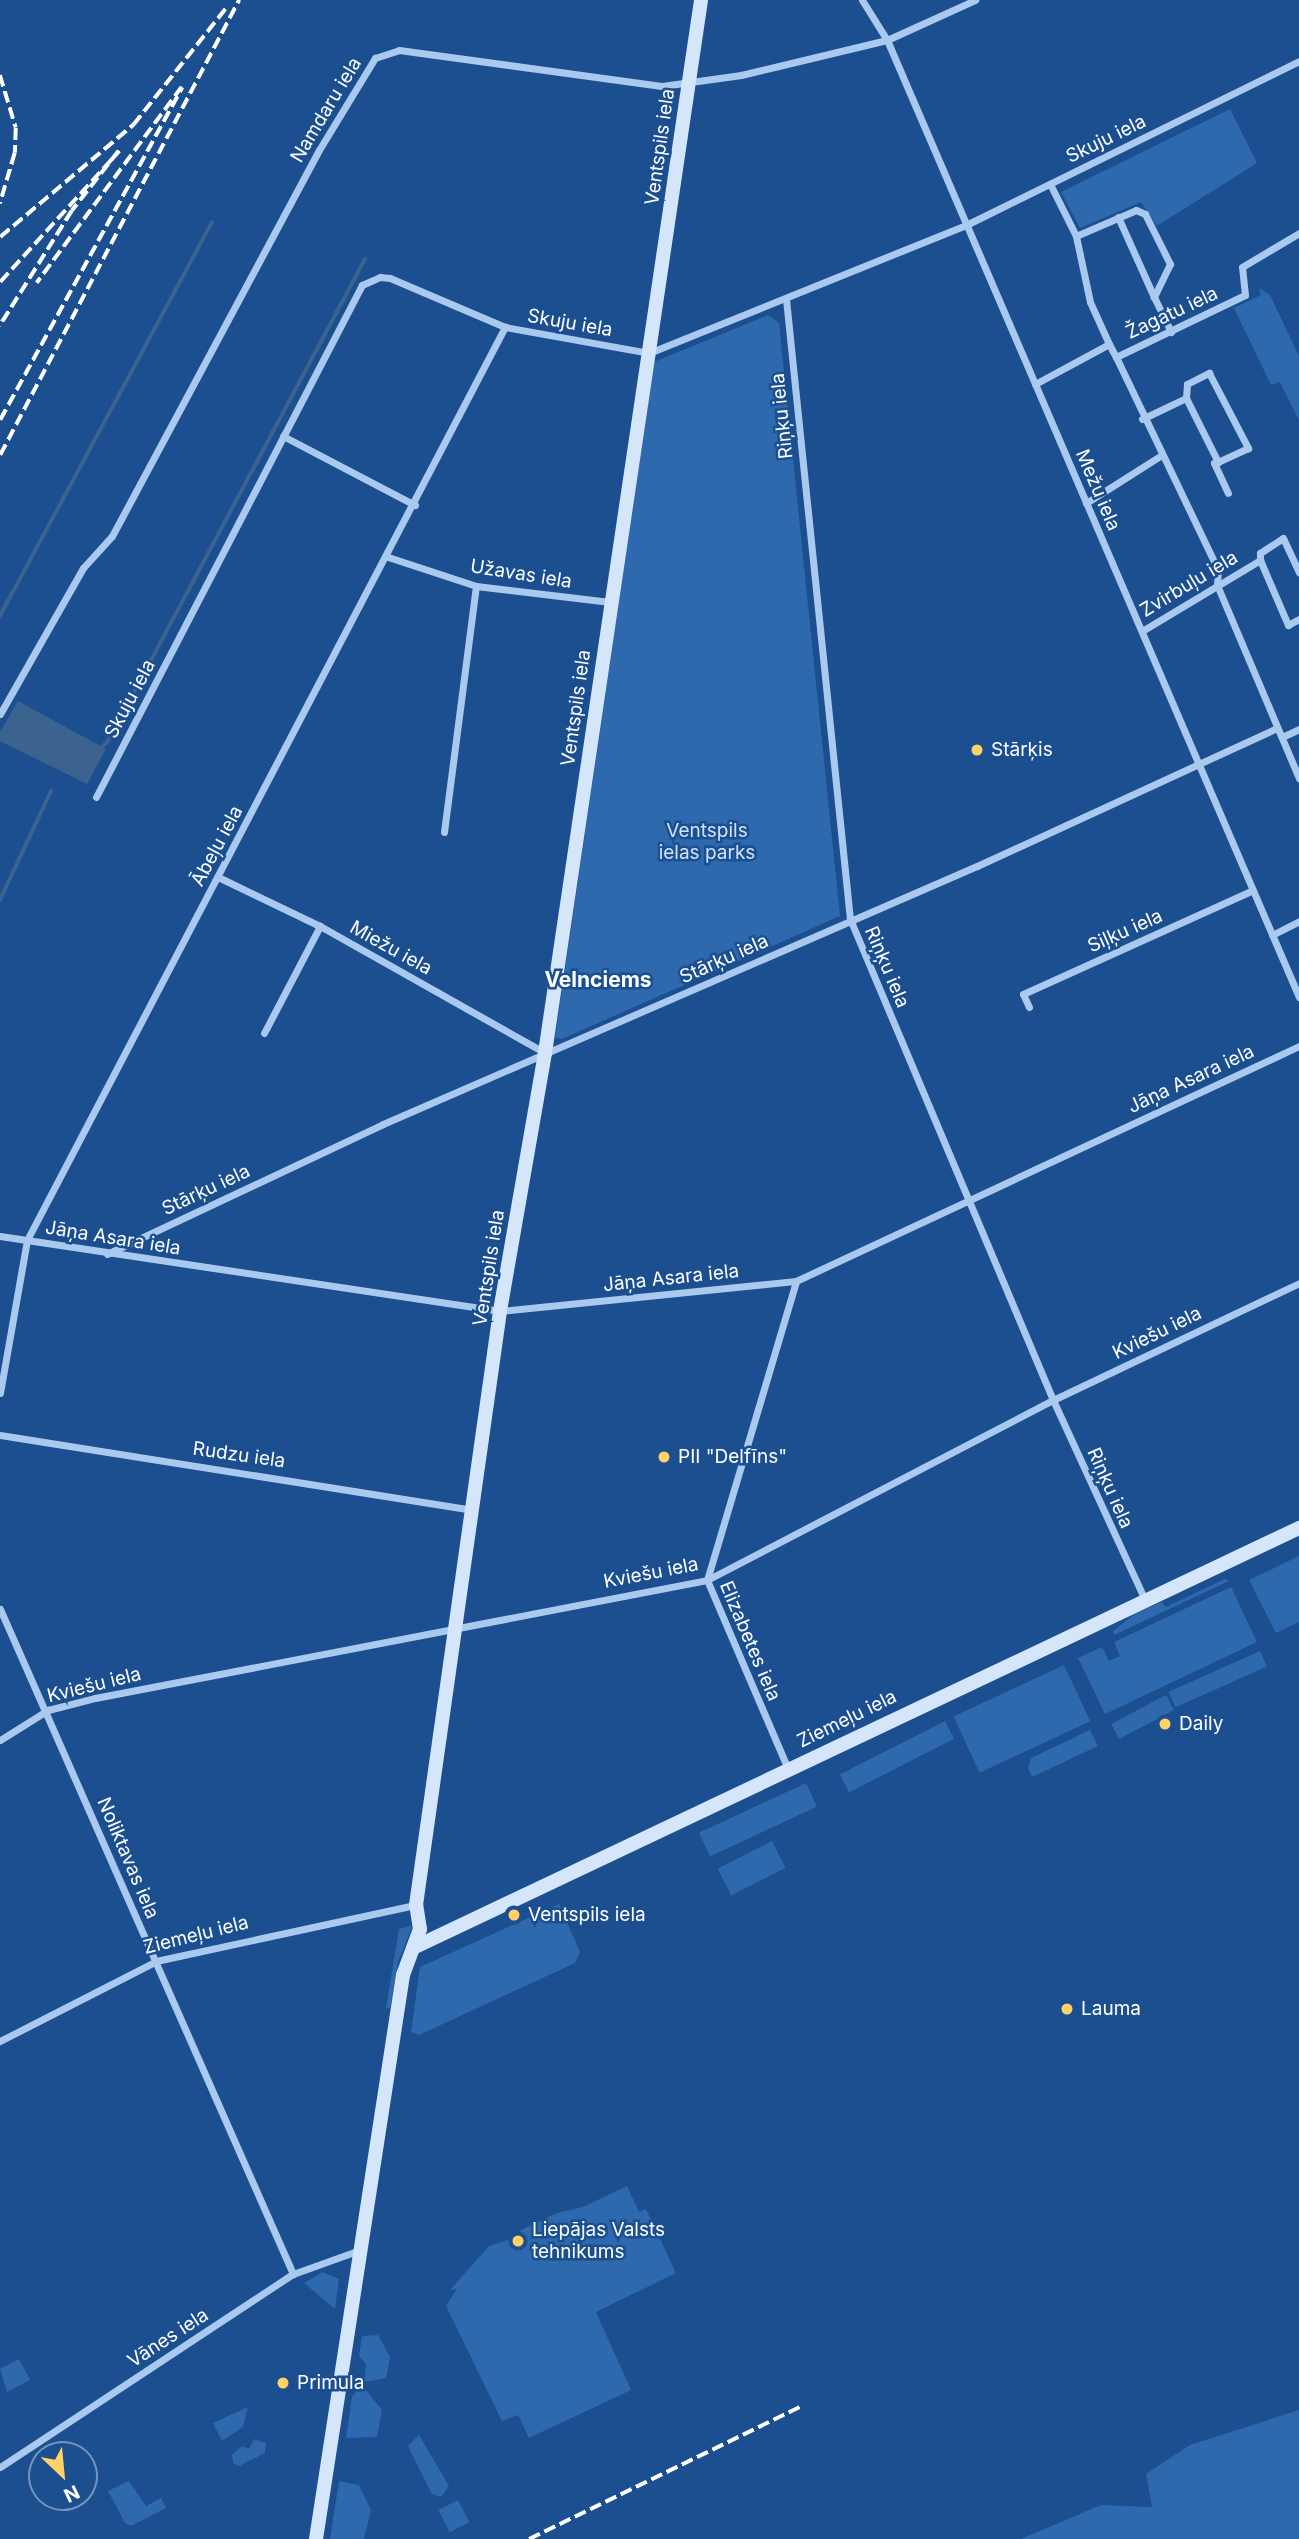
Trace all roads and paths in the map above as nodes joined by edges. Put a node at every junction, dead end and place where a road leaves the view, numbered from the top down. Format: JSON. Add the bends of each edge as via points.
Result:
{"nodes":[{"id":1,"x":701,"y":0,"type":"edge"},
{"id":2,"x":862,"y":0,"type":"edge"},
{"id":3,"x":975,"y":0,"type":"edge"},
{"id":4,"x":887,"y":40,"type":"junction"},
{"id":5,"x":1299,"y":61,"type":"edge"},
{"id":6,"x":689,"y":83,"type":"junction"},
{"id":7,"x":1050,"y":184,"type":"junction"},
{"id":8,"x":1118,"y":217,"type":"junction"},
{"id":9,"x":966,"y":225,"type":"junction"},
{"id":10,"x":1299,"y":233,"type":"edge"},
{"id":11,"x":1076,"y":236,"type":"junction"},
{"id":12,"x":1154,"y":297,"type":"junction"},
{"id":13,"x":786,"y":299,"type":"junction"},
{"id":14,"x":505,"y":327,"type":"junction"},
{"id":15,"x":1171,"y":332,"type":"junction"},
{"id":16,"x":1109,"y":344,"type":"junction"},
{"id":17,"x":649,"y":353,"type":"junction"},
{"id":18,"x":1115,"y":357,"type":"junction"},
{"id":19,"x":1035,"y":384,"type":"junction"},
{"id":20,"x":1186,"y":398,"type":"junction"},
{"id":21,"x":1142,"y":419,"type":"junction"},
{"id":22,"x":283,"y":436,"type":"junction"},
{"id":23,"x":1160,"y":456,"type":"junction"},
{"id":24,"x":1218,"y":462,"type":"junction"},
{"id":25,"x":1228,"y":493,"type":"dead end"},
{"id":26,"x":1086,"y":503,"type":"junction"},
{"id":27,"x":415,"y":505,"type":"junction"},
{"id":28,"x":388,"y":557,"type":"junction"},
{"id":29,"x":1259,"y":560,"type":"junction"},
{"id":30,"x":1299,"y":572,"type":"edge"},
{"id":31,"x":1217,"y":585,"type":"junction"},
{"id":32,"x":475,"y":586,"type":"junction"},
{"id":33,"x":610,"y":602,"type":"junction"},
{"id":34,"x":1299,"y":619,"type":"edge"},
{"id":35,"x":1142,"y":631,"type":"junction"},
{"id":36,"x":0,"y":714,"type":"edge"},
{"id":37,"x":1277,"y":728,"type":"junction"},
{"id":38,"x":1299,"y":729,"type":"edge"},
{"id":39,"x":1282,"y":737,"type":"junction"},
{"id":40,"x":1201,"y":765,"type":"junction"},
{"id":41,"x":1299,"y":778,"type":"edge"},
{"id":42,"x":96,"y":797,"type":"dead end"},
{"id":43,"x":444,"y":832,"type":"dead end"},
{"id":44,"x":218,"y":877,"type":"junction"},
{"id":45,"x":1253,"y":890,"type":"junction"},
{"id":46,"x":850,"y":919,"type":"junction"},
{"id":47,"x":1299,"y":921,"type":"edge"},
{"id":48,"x":320,"y":926,"type":"junction"},
{"id":49,"x":1272,"y":935,"type":"junction"},
{"id":50,"x":1299,"y":997,"type":"edge"},
{"id":51,"x":1029,"y":1007,"type":"dead end"},
{"id":52,"x":264,"y":1033,"type":"dead end"},
{"id":53,"x":1299,"y":1046,"type":"edge"},
{"id":54,"x":545,"y":1053,"type":"junction"},
{"id":55,"x":970,"y":1199,"type":"junction"},
{"id":56,"x":0,"y":1236,"type":"edge"},
{"id":57,"x":27,"y":1240,"type":"junction"},
{"id":58,"x":107,"y":1254,"type":"junction"},
{"id":59,"x":796,"y":1281,"type":"junction"},
{"id":60,"x":1299,"y":1283,"type":"edge"},
{"id":61,"x":500,"y":1311,"type":"junction"},
{"id":62,"x":0,"y":1393,"type":"edge"},
{"id":63,"x":1053,"y":1400,"type":"junction"},
{"id":64,"x":0,"y":1435,"type":"edge"},
{"id":65,"x":473,"y":1510,"type":"junction"},
{"id":66,"x":1299,"y":1528,"type":"edge"},
{"id":67,"x":707,"y":1580,"type":"junction"},
{"id":68,"x":1145,"y":1600,"type":"junction"},
{"id":69,"x":0,"y":1609,"type":"edge"},
{"id":70,"x":457,"y":1626,"type":"junction"},
{"id":71,"x":48,"y":1710,"type":"junction"},
{"id":72,"x":0,"y":1740,"type":"edge"},
{"id":73,"x":789,"y":1769,"type":"junction"},
{"id":74,"x":416,"y":1905,"type":"junction"},
{"id":75,"x":413,"y":1948,"type":"junction"},
{"id":76,"x":156,"y":1961,"type":"junction"},
{"id":77,"x":0,"y":2041,"type":"edge"},
{"id":78,"x":361,"y":2250,"type":"junction"},
{"id":79,"x":293,"y":2274,"type":"junction"},
{"id":80,"x":0,"y":2467,"type":"edge"},
{"id":81,"x":316,"y":2539,"type":"edge"}],
"edges":[{"from":1,"to":6,"type":"street","name":"Ventspils iela"},
{"from":2,"to":4,"type":"street","name":"Mežu iela"},
{"from":3,"to":4,"type":"street","name":"Namdaru iela"},
{"from":4,"to":6,"type":"street","name":"Namdaru iela"},
{"from":4,"to":9,"type":"street","name":"Mežu iela"},
{"from":5,"to":7,"type":"street","name":"Skuju iela"},
{"from":6,"to":17,"type":"street","name":"Ventspils iela"},
{"from":6,"to":36,"type":"street","name":"Namdaru iela","via":[[662,86],[399,50],[375,58],[319,150],[112,536],[83,568]]},
{"from":7,"to":9,"type":"street","name":"Skuju iela"},
{"from":7,"to":11,"type":"street"},
{"from":8,"to":11,"type":"street"},
{"from":8,"to":12,"type":"street"},
{"from":8,"to":12,"type":"street","via":[[1136,210],[1144,214],[1170,264]]},
{"from":9,"to":13,"type":"street","name":"Skuju iela"},
{"from":9,"to":19,"type":"street","name":"Mežu iela"},
{"from":10,"to":15,"type":"street","name":"Žagatu iela","via":[[1242,267],[1245,295]]},
{"from":11,"to":16,"type":"street","via":[[1090,302]]},
{"from":12,"to":15,"type":"street"},
{"from":13,"to":17,"type":"street","name":"Skuju iela"},
{"from":13,"to":46,"type":"street","name":"Riņķu iela"},
{"from":14,"to":17,"type":"street","name":"Skuju iela"},
{"from":14,"to":22,"type":"street","name":"Skuju iela","via":[[390,278],[371,279],[362,285],[342,319]]},
{"from":14,"to":27,"type":"street","name":"Ābeļu iela"},
{"from":15,"to":18,"type":"street","name":"Žagatu iela"},
{"from":16,"to":18,"type":"street","name":"Žagatu iela"},
{"from":16,"to":19,"type":"street","name":"Žagatu iela"},
{"from":17,"to":33,"type":"street","name":"Ventspils iela"},
{"from":18,"to":21,"type":"street"},
{"from":19,"to":26,"type":"street","name":"Mežu iela"},
{"from":20,"to":21,"type":"street"},
{"from":20,"to":24,"type":"street"},
{"from":20,"to":24,"type":"street","via":[[1187,384],[1209,373],[1248,448]]},
{"from":21,"to":23,"type":"street"},
{"from":22,"to":27,"type":"street"},
{"from":22,"to":42,"type":"street","name":"Skuju iela"},
{"from":23,"to":26,"type":"street"},
{"from":23,"to":31,"type":"street","via":[[1218,570]]},
{"from":24,"to":25,"type":"street","via":[[1214,463]]},
{"from":26,"to":35,"type":"street","name":"Mežu iela"},
{"from":27,"to":28,"type":"street","name":"Ābeļu iela"},
{"from":28,"to":32,"type":"street","name":"Užavas iela"},
{"from":28,"to":44,"type":"street","name":"Ābeļu iela"},
{"from":29,"to":30,"type":"street","name":"Zvirbuļu iela","via":[[1260,553],[1283,538]]},
{"from":29,"to":31,"type":"street","name":"Zvirbuļu iela"},
{"from":29,"to":34,"type":"street","via":[[1288,625]]},
{"from":31,"to":35,"type":"street","name":"Zvirbuļu iela"},
{"from":31,"to":37,"type":"street"},
{"from":32,"to":33,"type":"street","name":"Užavas iela"},
{"from":32,"to":43,"type":"street"},
{"from":33,"to":54,"type":"street","name":"Ventspils iela"},
{"from":35,"to":40,"type":"street","name":"Mežu iela"},
{"from":37,"to":39,"type":"street"},
{"from":37,"to":40,"type":"street","name":"Stārķu iela"},
{"from":38,"to":39,"type":"street"},
{"from":39,"to":41,"type":"street"},
{"from":40,"to":45,"type":"street","name":"Mežu iela"},
{"from":40,"to":46,"type":"street","name":"Stārķu iela"},
{"from":44,"to":48,"type":"street","name":"Miežu iela"},
{"from":44,"to":57,"type":"street","name":"Ābeļu iela"},
{"from":45,"to":49,"type":"street","name":"Mežu iela"},
{"from":45,"to":51,"type":"street","name":"Siļķu iela","via":[[1023,994]]},
{"from":46,"to":54,"type":"street","name":"Stārķu iela"},
{"from":46,"to":55,"type":"street","name":"Riņķu iela"},
{"from":47,"to":49,"type":"street"},
{"from":48,"to":52,"type":"street"},
{"from":48,"to":54,"type":"street","name":"Miežu iela"},
{"from":49,"to":50,"type":"street","name":"Mežu iela"},
{"from":53,"to":55,"type":"street","name":"Jāņa Asara iela"},
{"from":54,"to":58,"type":"street","name":"Stārķu iela"},
{"from":54,"to":61,"type":"street","name":"Ventspils iela"},
{"from":55,"to":59,"type":"street","name":"Jāņa Asara iela"},
{"from":55,"to":63,"type":"street","name":"Riņķu iela"},
{"from":56,"to":57,"type":"street","name":"Jāņa Asara iela"},
{"from":57,"to":58,"type":"street","name":"Jāņa Asara iela"},
{"from":57,"to":62,"type":"street","name":"Ābeļu iela"},
{"from":58,"to":61,"type":"street","name":"Jāņa Asara iela"},
{"from":59,"to":61,"type":"street","name":"Jāņa Asara iela"},
{"from":59,"to":67,"type":"street","name":"Elizabetes iela"},
{"from":60,"to":63,"type":"street","name":"Kviešu iela"},
{"from":61,"to":65,"type":"street","name":"Ventspils iela"},
{"from":63,"to":67,"type":"street","name":"Kviešu iela"},
{"from":63,"to":68,"type":"street","name":"Riņķu iela"},
{"from":64,"to":65,"type":"street","name":"Rudzu iela"},
{"from":65,"to":70,"type":"street","name":"Ventspils iela"},
{"from":66,"to":68,"type":"street","name":"Ziemeļu iela"},
{"from":67,"to":70,"type":"street","name":"Kviešu iela"},
{"from":67,"to":73,"type":"street","name":"Elizabetes iela"},
{"from":68,"to":73,"type":"street","name":"Ziemeļu iela"},
{"from":69,"to":71,"type":"street","name":"Noliktavas iela"},
{"from":70,"to":71,"type":"street","name":"Kviešu iela"},
{"from":70,"to":74,"type":"street","name":"Ventspils iela"},
{"from":71,"to":72,"type":"street","name":"Kviešu iela"},
{"from":71,"to":76,"type":"street","name":"Noliktavas iela"},
{"from":73,"to":75,"type":"street","name":"Ziemeļu iela"},
{"from":74,"to":75,"type":"street","name":"Ventspils iela","via":[[420,1929]]},
{"from":74,"to":76,"type":"street","name":"Ziemeļu iela"},
{"from":75,"to":78,"type":"street","name":"Ventspils iela","via":[[403,1975]]},
{"from":76,"to":77,"type":"street","name":"Ziemeļu iela"},
{"from":76,"to":79,"type":"street","name":"Noliktavas iela"},
{"from":78,"to":79,"type":"street","name":"Vānes iela"},
{"from":78,"to":81,"type":"street","name":"Ventspils iela"},
{"from":79,"to":80,"type":"street","name":"Vānes iela"}]}
